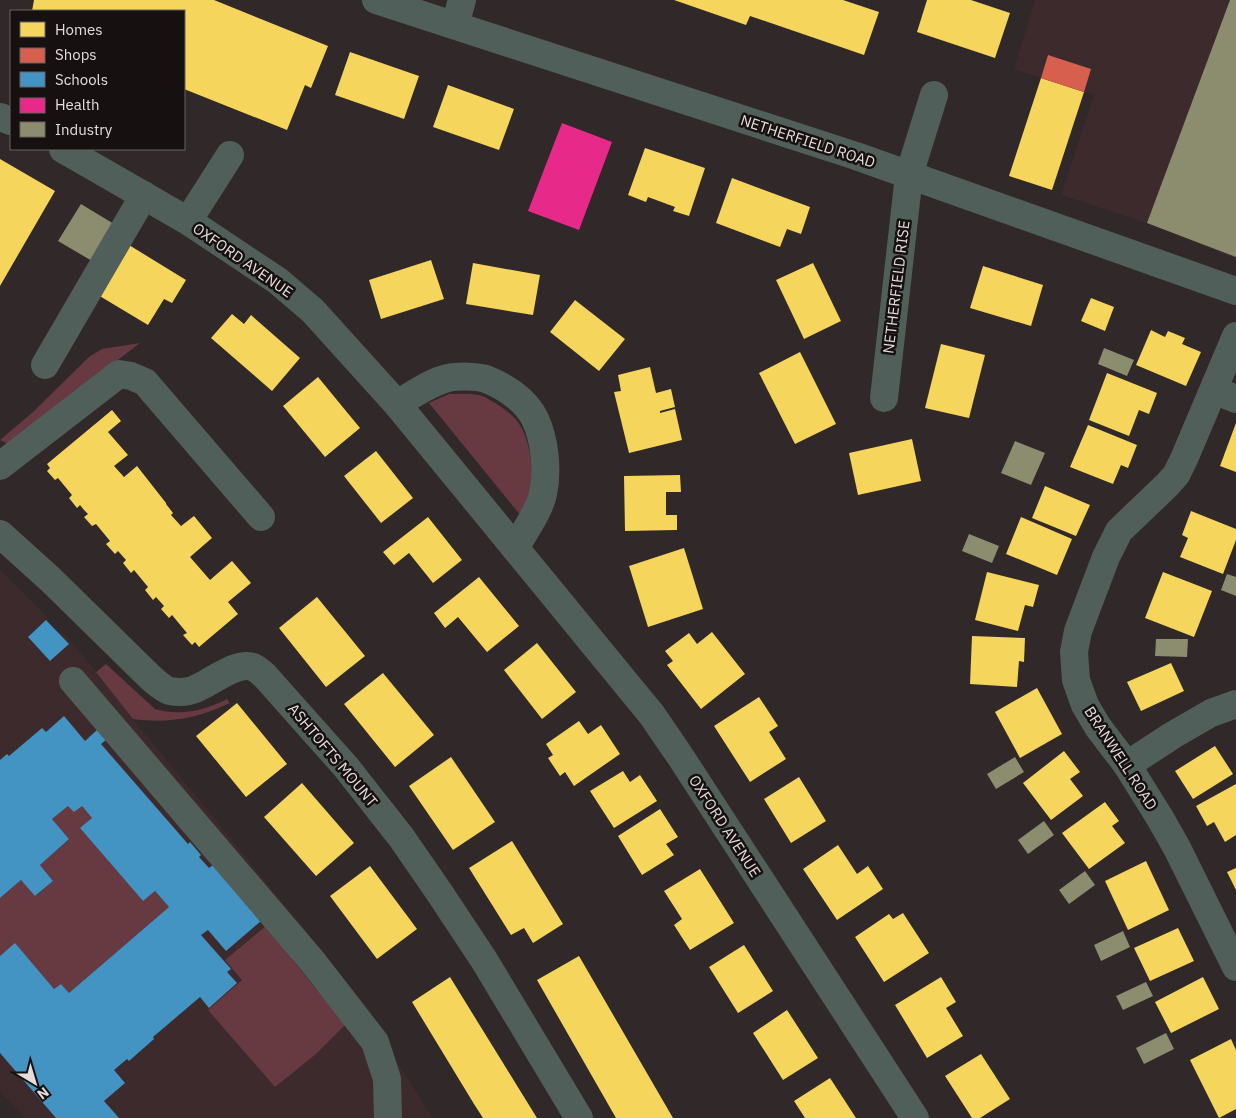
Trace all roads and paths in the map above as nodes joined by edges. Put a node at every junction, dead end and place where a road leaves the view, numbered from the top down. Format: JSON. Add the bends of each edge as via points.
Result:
{"nodes":[{"id":1,"x":376,"y":0,"type":"edge"},
{"id":2,"x":458,"y":12,"type":"edge"},
{"id":3,"x":934,"y":95,"type":"dead end"},
{"id":4,"x":66,"y":150,"type":"edge"},
{"id":5,"x":230,"y":156,"type":"dead end"},
{"id":6,"x":909,"y":175,"type":"junction"},
{"id":7,"x":144,"y":195,"type":"junction"},
{"id":8,"x":188,"y":221,"type":"junction"},
{"id":9,"x":1236,"y":291,"type":"edge"},
{"id":10,"x":1236,"y":336,"type":"edge"},
{"id":11,"x":45,"y":365,"type":"dead end"},
{"id":12,"x":1225,"y":394,"type":"edge"},
{"id":13,"x":884,"y":398,"type":"dead end"},
{"id":14,"x":397,"y":404,"type":"junction"},
{"id":15,"x":0,"y":466,"type":"edge"},
{"id":16,"x":261,"y":517,"type":"dead end"},
{"id":17,"x":0,"y":534,"type":"edge"},
{"id":18,"x":515,"y":548,"type":"junction"},
{"id":19,"x":73,"y":681,"type":"dead end"},
{"id":20,"x":1236,"y":704,"type":"edge"},
{"id":21,"x":1127,"y":766,"type":"junction"},
{"id":22,"x":1236,"y":967,"type":"edge"},
{"id":23,"x":388,"y":1118,"type":"edge"},
{"id":24,"x":579,"y":1118,"type":"edge"},
{"id":25,"x":915,"y":1118,"type":"edge"}],
"edges":[{"from":1,"to":2,"type":"street","name":"NETHERFIELD ROAD"},
{"from":2,"to":6,"type":"street","name":"NETHERFIELD ROAD","via":[[559,60]]},
{"from":3,"to":6,"type":"street","name":"NETHERFIELD RISE"},
{"from":4,"to":7,"type":"street","name":"OXFORD AVENUE"},
{"from":5,"to":8,"type":"street"},
{"from":6,"to":9,"type":"street","name":"NETHERFIELD ROAD"},
{"from":6,"to":13,"type":"street","name":"NETHERFIELD RISE"},
{"from":7,"to":8,"type":"street","name":"OXFORD AVENUE"},
{"from":7,"to":11,"type":"street"},
{"from":8,"to":14,"type":"street","name":"OXFORD AVENUE","via":[[278,281],[313,311]]},
{"from":10,"to":12,"type":"street","name":"BRANWELL ROAD"},
{"from":12,"to":21,"type":"street","name":"BRANWELL ROAD","via":[[1176,474],[1119,531],[1106,556],[1077,638],[1074,652],[1076,680],[1085,705]]},
{"from":14,"to":18,"type":"street","name":"OXFORD AVENUE"},
{"from":14,"to":18,"type":"street","via":[[438,381],[460,377],[483,378],[496,383],[528,408],[544,448],[545,479],[543,495]]},
{"from":15,"to":16,"type":"street","via":[[119,374],[131,376],[145,382]]},
{"from":17,"to":24,"type":"street","name":"ASHTOFTS MOUNT","via":[[168,691],[189,691],[245,666],[255,668],[265,676],[346,767],[401,837],[484,960]]},
{"from":18,"to":25,"type":"street","name":"OXFORD AVENUE","via":[[652,715]]},
{"from":19,"to":23,"type":"street","via":[[314,962],[375,1042],[387,1079]]},
{"from":20,"to":21,"type":"street","via":[[1211,713]]},
{"from":21,"to":22,"type":"street","name":"BRANWELL ROAD","via":[[1177,848]]}]}
